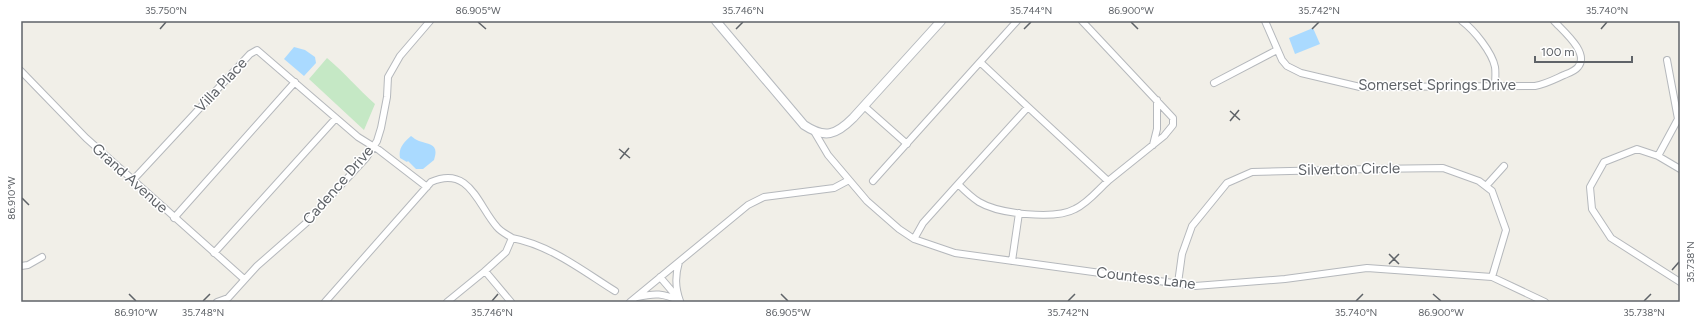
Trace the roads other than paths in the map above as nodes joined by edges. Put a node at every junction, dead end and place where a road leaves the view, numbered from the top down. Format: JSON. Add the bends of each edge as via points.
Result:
{"nodes":[{"id":1,"x":716,"y":21,"type":"edge"},
{"id":2,"x":941,"y":21,"type":"edge"},
{"id":3,"x":1017,"y":21,"type":"edge"},
{"id":4,"x":1082,"y":21,"type":"edge"},
{"id":5,"x":1265,"y":21,"type":"edge"},
{"id":6,"x":1462,"y":21,"type":"edge"},
{"id":7,"x":1554,"y":21,"type":"edge"},
{"id":8,"x":426,"y":22,"type":"edge"},
{"id":9,"x":1277,"y":50,"type":"junction"},
{"id":10,"x":1667,"y":60,"type":"dead end"},
{"id":11,"x":980,"y":62,"type":"junction"},
{"id":12,"x":21,"y":71,"type":"edge"},
{"id":13,"x":295,"y":82,"type":"junction"},
{"id":14,"x":1214,"y":83,"type":"dead end"},
{"id":15,"x":1495,"y":86,"type":"junction"},
{"id":16,"x":1157,"y":100,"type":"junction"},
{"id":17,"x":864,"y":106,"type":"junction"},
{"id":18,"x":1028,"y":107,"type":"junction"},
{"id":19,"x":336,"y":118,"type":"junction"},
{"id":20,"x":815,"y":133,"type":"junction"},
{"id":21,"x":907,"y":144,"type":"junction"},
{"id":22,"x":1153,"y":145,"type":"junction"},
{"id":23,"x":373,"y":147,"type":"junction"},
{"id":24,"x":1658,"y":156,"type":"junction"},
{"id":25,"x":1504,"y":166,"type":"dead end"},
{"id":26,"x":1680,"y":169,"type":"edge"},
{"id":27,"x":133,"y":180,"type":"junction"},
{"id":28,"x":849,"y":180,"type":"junction"},
{"id":29,"x":873,"y":181,"type":"dead end"},
{"id":30,"x":1108,"y":181,"type":"junction"},
{"id":31,"x":958,"y":184,"type":"junction"},
{"id":32,"x":1486,"y":186,"type":"junction"},
{"id":33,"x":427,"y":187,"type":"junction"},
{"id":34,"x":1019,"y":213,"type":"junction"},
{"id":35,"x":174,"y":218,"type":"junction"},
{"id":36,"x":512,"y":238,"type":"junction"},
{"id":37,"x":914,"y":238,"type":"junction"},
{"id":38,"x":214,"y":253,"type":"junction"},
{"id":39,"x":42,"y":257,"type":"dead end"},
{"id":40,"x":1012,"y":261,"type":"junction"},
{"id":41,"x":678,"y":262,"type":"junction"},
{"id":42,"x":21,"y":266,"type":"edge"},
{"id":43,"x":485,"y":271,"type":"junction"},
{"id":44,"x":660,"y":277,"type":"junction"},
{"id":45,"x":1492,"y":277,"type":"junction"},
{"id":46,"x":244,"y":279,"type":"junction"},
{"id":47,"x":1680,"y":282,"type":"edge"},
{"id":48,"x":1178,"y":283,"type":"junction"},
{"id":49,"x":615,"y":291,"type":"dead end"},
{"id":50,"x":636,"y":297,"type":"junction"},
{"id":51,"x":217,"y":302,"type":"edge"},
{"id":52,"x":325,"y":302,"type":"edge"},
{"id":53,"x":447,"y":302,"type":"edge"},
{"id":54,"x":510,"y":302,"type":"edge"},
{"id":55,"x":630,"y":302,"type":"edge"},
{"id":56,"x":680,"y":302,"type":"edge"},
{"id":57,"x":1544,"y":302,"type":"edge"}],
"edges":[{"from":1,"to":20,"type":"main road","via":[[781,99],[804,125]]},
{"from":2,"to":17,"type":"main road"},
{"from":3,"to":11,"type":"street"},
{"from":4,"to":16,"type":"street"},
{"from":5,"to":9,"type":"street","name":"Somerset Springs Drive"},
{"from":6,"to":15,"type":"street","via":[[1493,59]]},
{"from":7,"to":15,"type":"street","name":"Somerset Springs Drive","via":[[1577,47],[1582,61],[1578,68],[1546,84]]},
{"from":8,"to":23,"type":"street","name":"Cadence Drive","via":[[400,56],[388,77],[388,97],[381,128]]},
{"from":9,"to":14,"type":"street"},
{"from":9,"to":15,"type":"street","name":"Somerset Springs Drive","via":[[1287,66],[1301,73],[1360,87]]},
{"from":10,"to":24,"type":"street","via":[[1678,119]]},
{"from":11,"to":18,"type":"street"},
{"from":11,"to":21,"type":"street"},
{"from":12,"to":27,"type":"street","name":"Grand Avenue","via":[[86,138]]},
{"from":13,"to":19,"type":"street","name":"Villa Place"},
{"from":13,"to":27,"type":"street","name":"Villa Place","via":[[257,50],[250,54]]},
{"from":13,"to":35,"type":"street"},
{"from":16,"to":22,"type":"street","via":[[1157,129]]},
{"from":16,"to":22,"type":"street","via":[[1173,118],[1173,125]]},
{"from":17,"to":20,"type":"main road","via":[[840,129],[829,134]]},
{"from":17,"to":21,"type":"street"},
{"from":18,"to":30,"type":"street"},
{"from":18,"to":31,"type":"street"},
{"from":19,"to":23,"type":"street","name":"Villa Place"},
{"from":19,"to":38,"type":"street"},
{"from":20,"to":28,"type":"street","name":"Countess Lane","via":[[828,155]]},
{"from":21,"to":29,"type":"street"},
{"from":22,"to":30,"type":"street"},
{"from":23,"to":33,"type":"street","name":"Villa Place"},
{"from":23,"to":46,"type":"street","name":"Cadence Drive","via":[[366,158],[306,223]]},
{"from":24,"to":26,"type":"street"},
{"from":24,"to":47,"type":"street","via":[[1637,150],[1604,162],[1590,187],[1592,210],[1611,238]]},
{"from":25,"to":32,"type":"street"},
{"from":27,"to":35,"type":"street","name":"Grand Avenue"},
{"from":28,"to":37,"type":"street","name":"Countess Lane","via":[[867,201],[899,229]]},
{"from":28,"to":41,"type":"street","via":[[834,188],[764,197],[748,206]]},
{"from":30,"to":34,"type":"street","via":[[1077,209],[1064,214]]},
{"from":31,"to":34,"type":"street","via":[[978,202]]},
{"from":31,"to":37,"type":"street"},
{"from":32,"to":45,"type":"street","via":[[1492,191],[1506,230]]},
{"from":32,"to":48,"type":"street","name":"Silverton Circle","via":[[1443,168],[1252,172],[1227,183],[1192,226],[1182,254]]},
{"from":33,"to":36,"type":"street","via":[[440,178],[463,182],[473,191],[498,228]]},
{"from":33,"to":52,"type":"street"},
{"from":34,"to":40,"type":"street"},
{"from":35,"to":38,"type":"street","name":"Grand Avenue"},
{"from":36,"to":43,"type":"street","via":[[506,252]]},
{"from":36,"to":49,"type":"street","via":[[527,241],[567,261]]},
{"from":37,"to":40,"type":"street","name":"Countess Lane","via":[[955,254]]},
{"from":38,"to":46,"type":"street","name":"Grand Avenue"},
{"from":39,"to":42,"type":"street","via":[[28,266]]},
{"from":40,"to":48,"type":"street","name":"Countess Lane"},
{"from":41,"to":44,"type":"street"},
{"from":41,"to":56,"type":"street","via":[[675,288]]},
{"from":43,"to":53,"type":"street"},
{"from":43,"to":54,"type":"street"},
{"from":44,"to":50,"type":"street"},
{"from":44,"to":56,"type":"street"},
{"from":45,"to":48,"type":"street","name":"Countess Lane","via":[[1367,268],[1285,279],[1210,285]]},
{"from":45,"to":57,"type":"street","name":"Countess Lane"},
{"from":46,"to":51,"type":"street","name":"Cadence Drive","via":[[228,298]]},
{"from":50,"to":55,"type":"street"},
{"from":50,"to":56,"type":"street","via":[[653,293]]}]}
